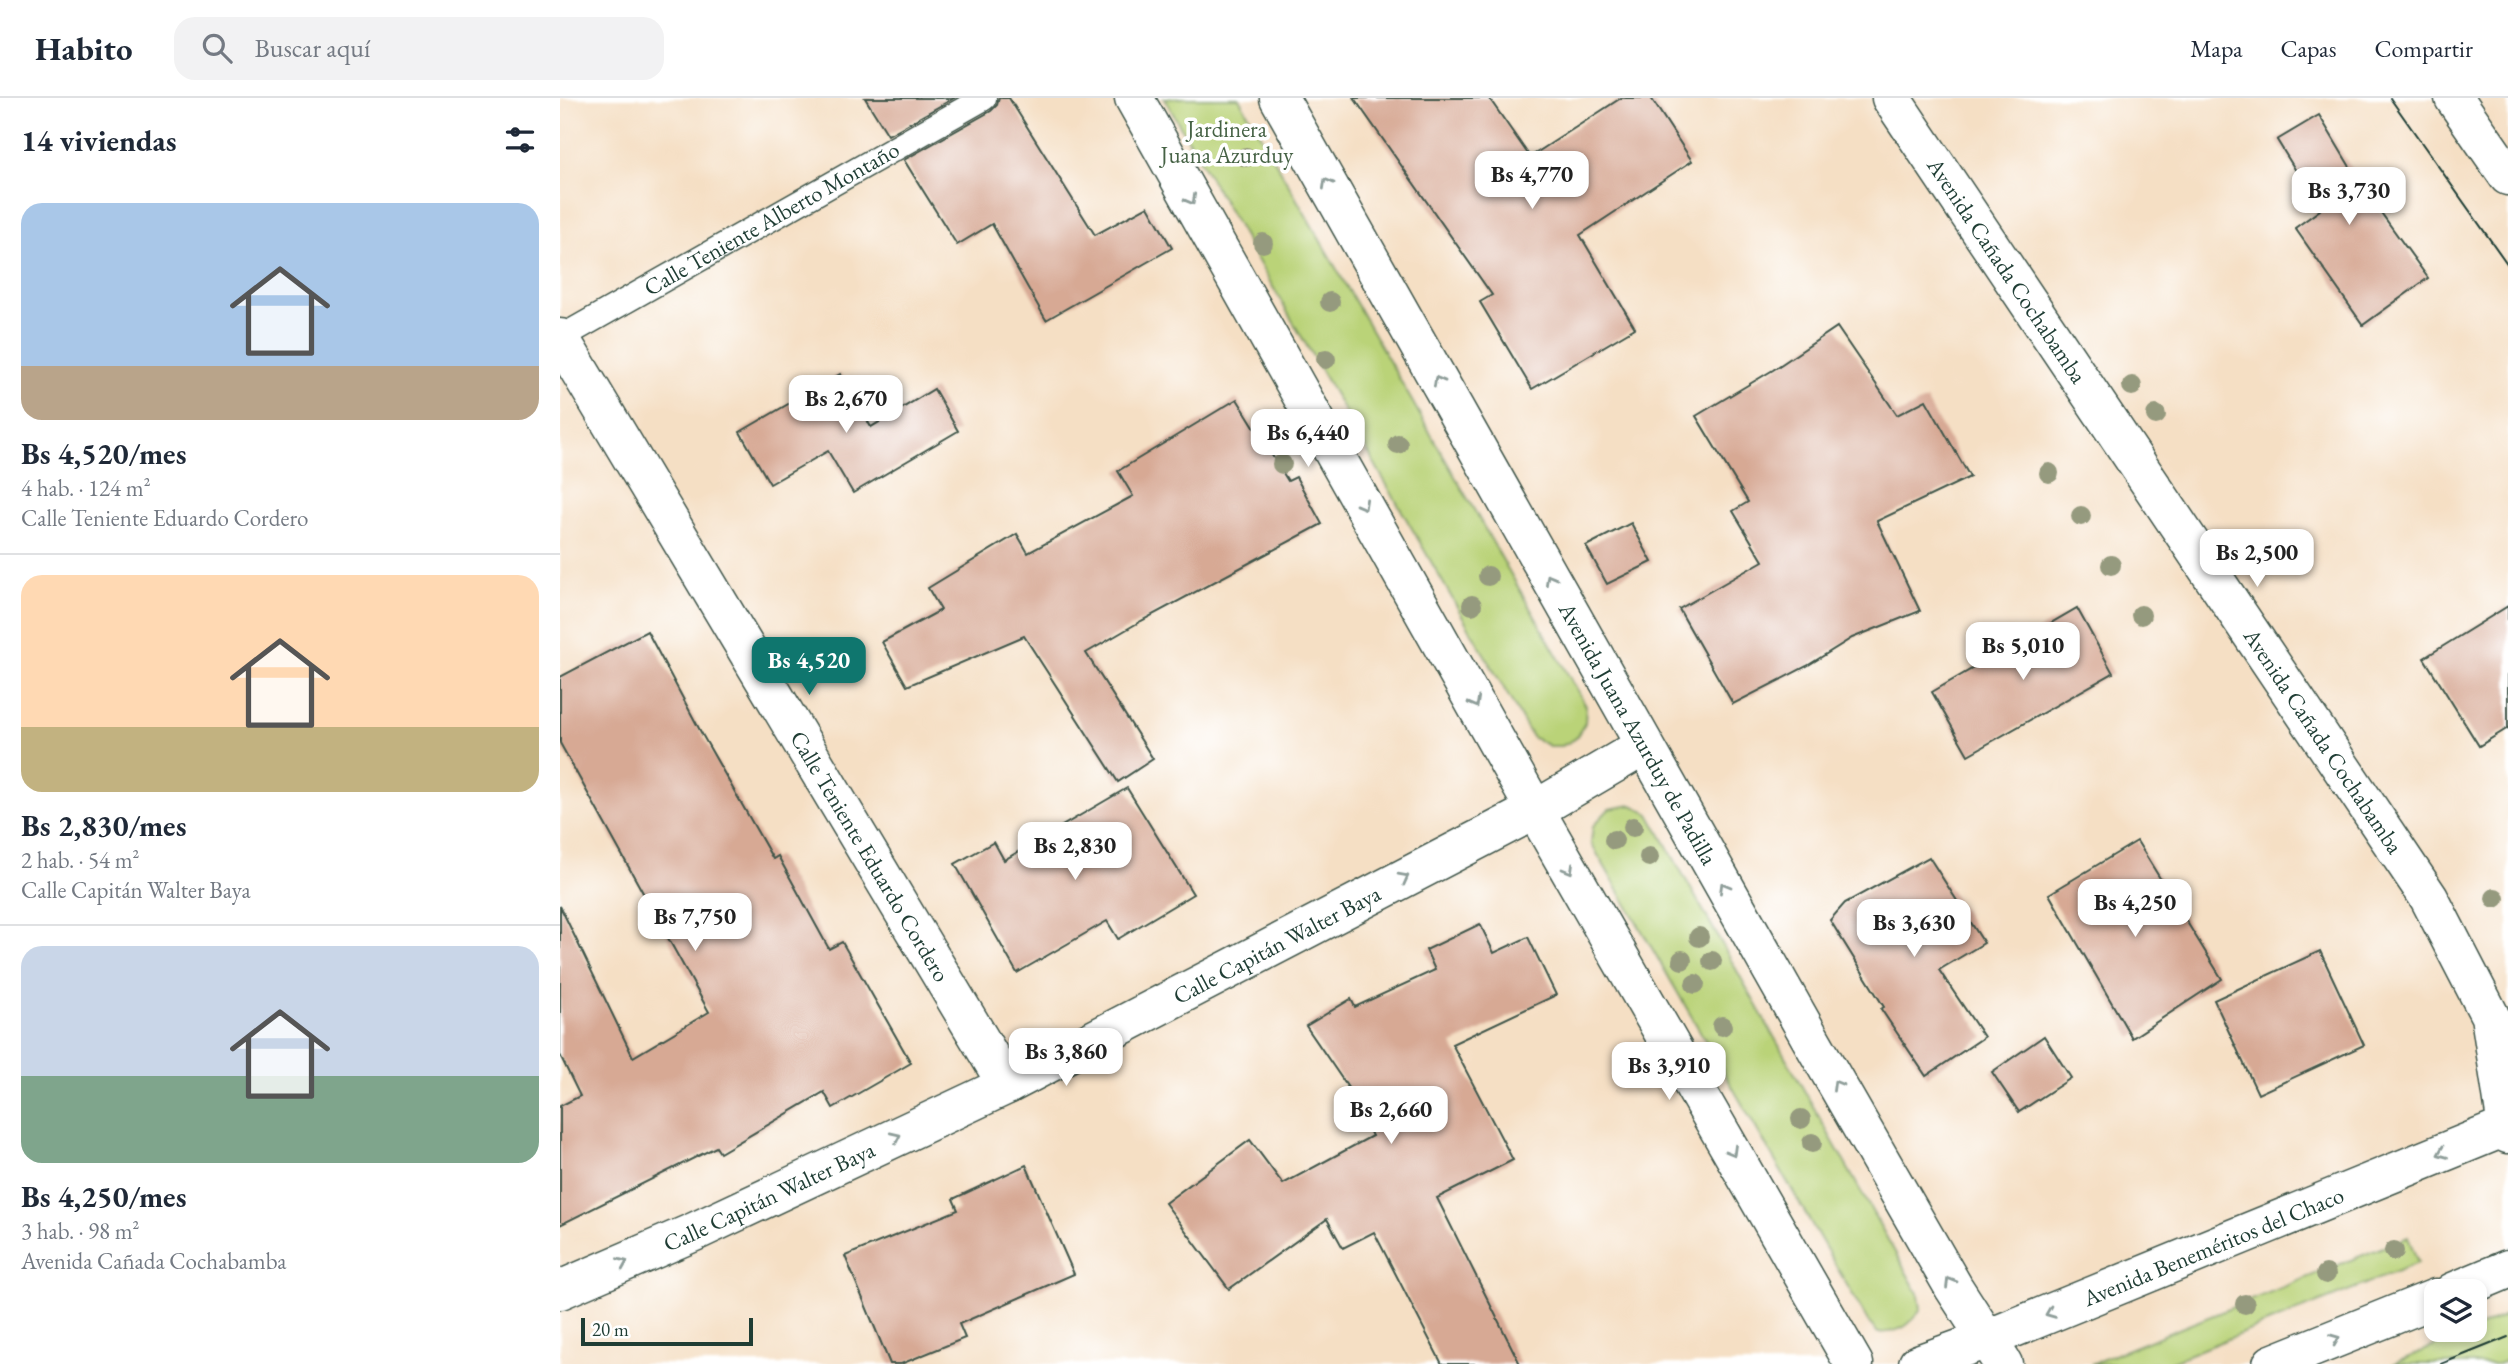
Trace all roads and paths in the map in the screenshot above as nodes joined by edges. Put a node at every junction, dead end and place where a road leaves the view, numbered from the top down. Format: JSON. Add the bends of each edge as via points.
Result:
{"nodes":[{"id":1,"x":984,"y":98,"type":"edge"},
{"id":2,"x":1133,"y":98,"type":"edge"},
{"id":3,"x":1279,"y":98,"type":"edge"},
{"id":4,"x":1891,"y":98,"type":"edge"},
{"id":5,"x":2454,"y":98,"type":"edge"},
{"id":6,"x":2508,"y":176,"type":"edge"},
{"id":7,"x":560,"y":338,"type":"edge"},
{"id":8,"x":1644,"y":746,"type":"junction"},
{"id":9,"x":1535,"y":810,"type":"junction"},
{"id":10,"x":1007,"y":1085,"type":"junction"},
{"id":11,"x":2507,"y":1129,"type":"edge"},
{"id":12,"x":2508,"y":1269,"type":"edge"},
{"id":13,"x":2484,"y":1279,"type":"edge"},
{"id":14,"x":560,"y":1290,"type":"edge"},
{"id":15,"x":2424,"y":1303,"type":"edge"},
{"id":16,"x":1995,"y":1352,"type":"edge"},
{"id":17,"x":1854,"y":1364,"type":"edge"},
{"id":18,"x":1918,"y":1364,"type":"edge"},
{"id":19,"x":2272,"y":1364,"type":"edge"}],
"edges":[{"from":1,"to":7,"type":"lane","name":"Calle Teniente Alberto Montaño"},
{"from":2,"to":9,"type":"main road","one_way":true},
{"from":8,"to":3,"type":"main road","name":"Avenida Juana Azurduy de Padilla","one_way":true},
{"from":4,"to":11,"type":"main road","name":"Avenida Cañada Cochabamba","via":[[2429,898],[2490,1016]]},
{"from":5,"to":6,"type":"main road"},
{"from":7,"to":10,"type":"main road","name":"Calle Teniente Eduardo Cordero"},
{"from":8,"to":9,"type":"main road","name":"Calle Capitán Walter Baya"},
{"from":16,"to":8,"type":"main road","name":"Avenida Juana Azurduy de Padilla","one_way":true},
{"from":10,"to":9,"type":"main road","name":"Calle Capitán Walter Baya","one_way":true},
{"from":9,"to":17,"type":"main road","one_way":true},
{"from":14,"to":10,"type":"main road","name":"Calle Capitán Walter Baya","one_way":true},
{"from":11,"to":16,"type":"main road","name":"Avenida Beneméritos del Chaco","one_way":true},
{"from":12,"to":13,"type":"main road"},
{"from":19,"to":15,"type":"main road","one_way":true},
{"from":16,"to":18,"type":"main road","name":"Avenida Beneméritos del Chaco"}]}
